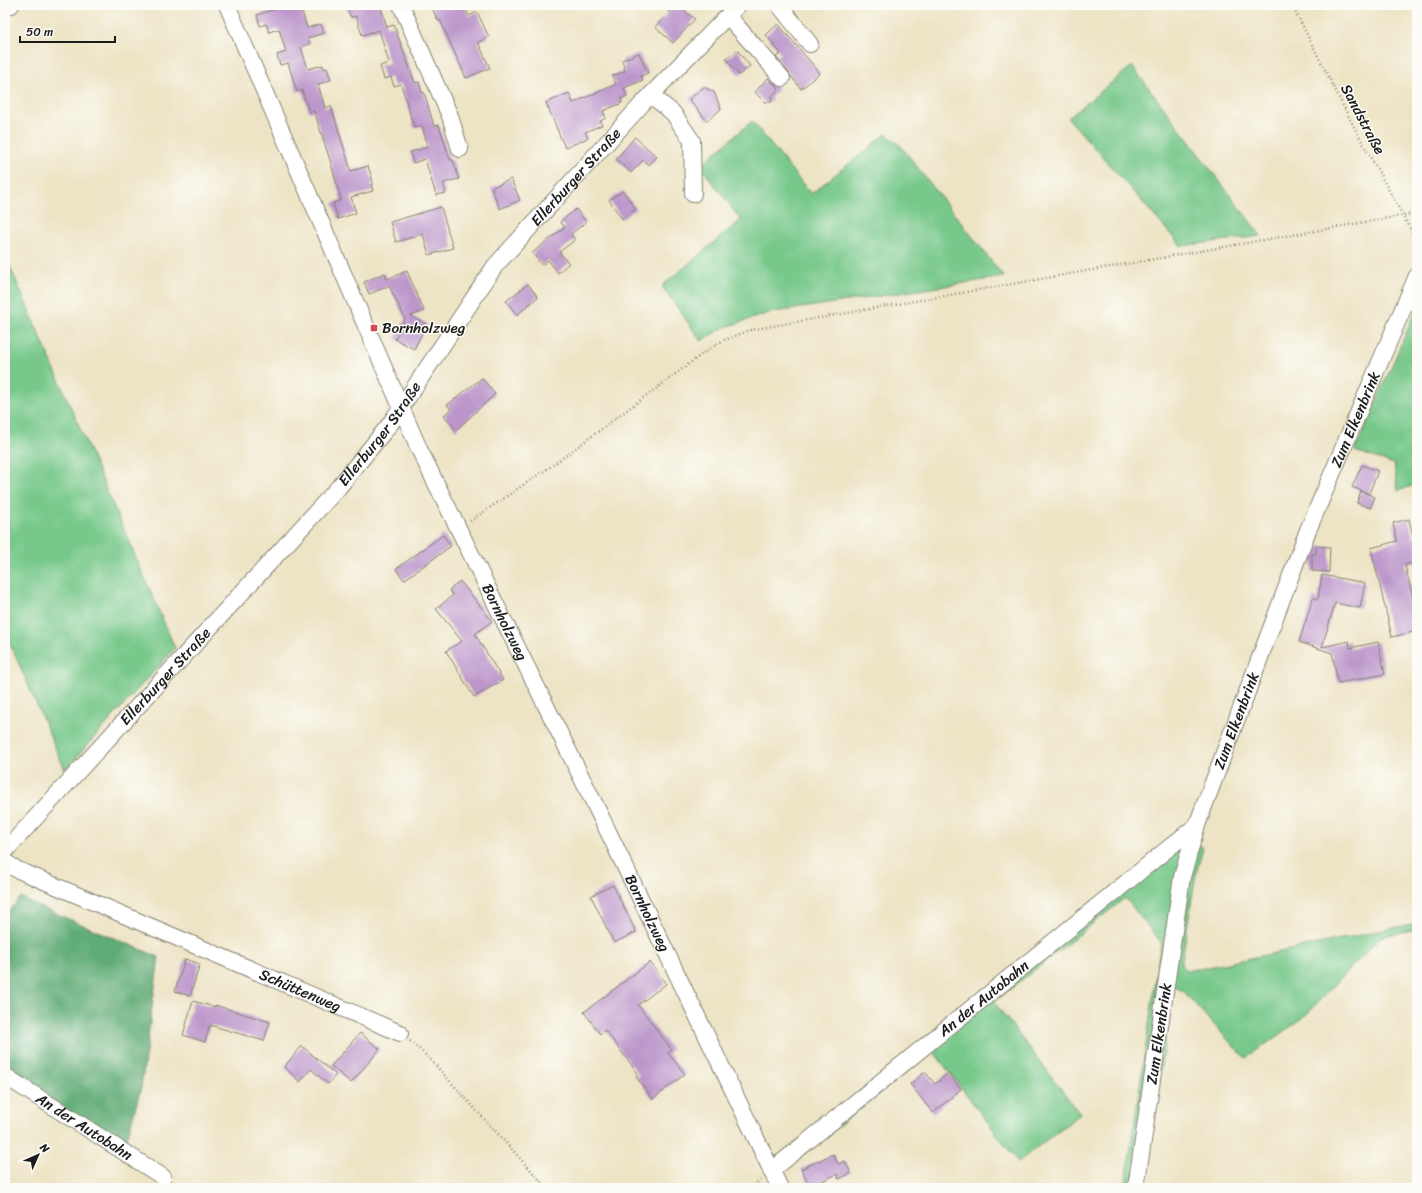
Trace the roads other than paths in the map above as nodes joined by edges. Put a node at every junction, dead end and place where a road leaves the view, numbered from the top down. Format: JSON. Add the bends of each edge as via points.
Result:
{"nodes":[{"id":1,"x":11,"y":5,"type":"edge"},
{"id":2,"x":227,"y":5,"type":"edge"},
{"id":3,"x":401,"y":5,"type":"edge"},
{"id":4,"x":779,"y":5,"type":"edge"},
{"id":5,"x":5,"y":6,"type":"edge"},
{"id":6,"x":733,"y":10,"type":"edge"},
{"id":7,"x":810,"y":44,"type":"dead end"},
{"id":8,"x":782,"y":78,"type":"dead end"},
{"id":9,"x":651,"y":95,"type":"junction"},
{"id":10,"x":460,"y":149,"type":"dead end"},
{"id":11,"x":694,"y":194,"type":"dead end"},
{"id":12,"x":1417,"y":276,"type":"edge"},
{"id":13,"x":400,"y":408,"type":"junction"},
{"id":14,"x":1197,"y":825,"type":"junction"},
{"id":15,"x":5,"y":851,"type":"edge"},
{"id":16,"x":1156,"y":860,"type":"junction"},
{"id":17,"x":5,"y":862,"type":"edge"},
{"id":18,"x":1182,"y":877,"type":"junction"},
{"id":19,"x":400,"y":1033,"type":"road end"},
{"id":20,"x":5,"y":1076,"type":"edge"},
{"id":21,"x":771,"y":1171,"type":"junction"},
{"id":22,"x":163,"y":1177,"type":"dead end"},
{"id":23,"x":780,"y":1188,"type":"edge"},
{"id":24,"x":1136,"y":1188,"type":"edge"}],
"edges":[{"from":1,"to":5,"type":"street"},
{"from":2,"to":13,"type":"street","name":"Bornholzweg"},
{"from":3,"to":10,"type":"street","via":[[450,116]]},
{"from":4,"to":7,"type":"street"},
{"from":6,"to":8,"type":"street"},
{"from":6,"to":9,"type":"street","name":"Ellerburger Straße"},
{"from":9,"to":11,"type":"street","via":[[673,113],[692,141]]},
{"from":9,"to":13,"type":"street","name":"Ellerburger Straße","via":[[495,266]]},
{"from":12,"to":14,"type":"street","name":"Zum Elkenbrink","via":[[1308,530]]},
{"from":13,"to":15,"type":"street","name":"Ellerburger Straße","via":[[338,488]]},
{"from":13,"to":21,"type":"street","name":"Bornholzweg"},
{"from":14,"to":16,"type":"street","name":"An der Autobahn"},
{"from":14,"to":18,"type":"street","name":"Zum Elkenbrink"},
{"from":16,"to":18,"type":"street","via":[[1176,865]]},
{"from":16,"to":21,"type":"street","name":"An der Autobahn"},
{"from":17,"to":19,"type":"street","name":"Schüttenweg","via":[[23,872]]},
{"from":18,"to":24,"type":"street","name":"Zum Elkenbrink"},
{"from":20,"to":22,"type":"street","name":"An der Autobahn"},
{"from":21,"to":23,"type":"street","name":"Bornholzweg"}]}
